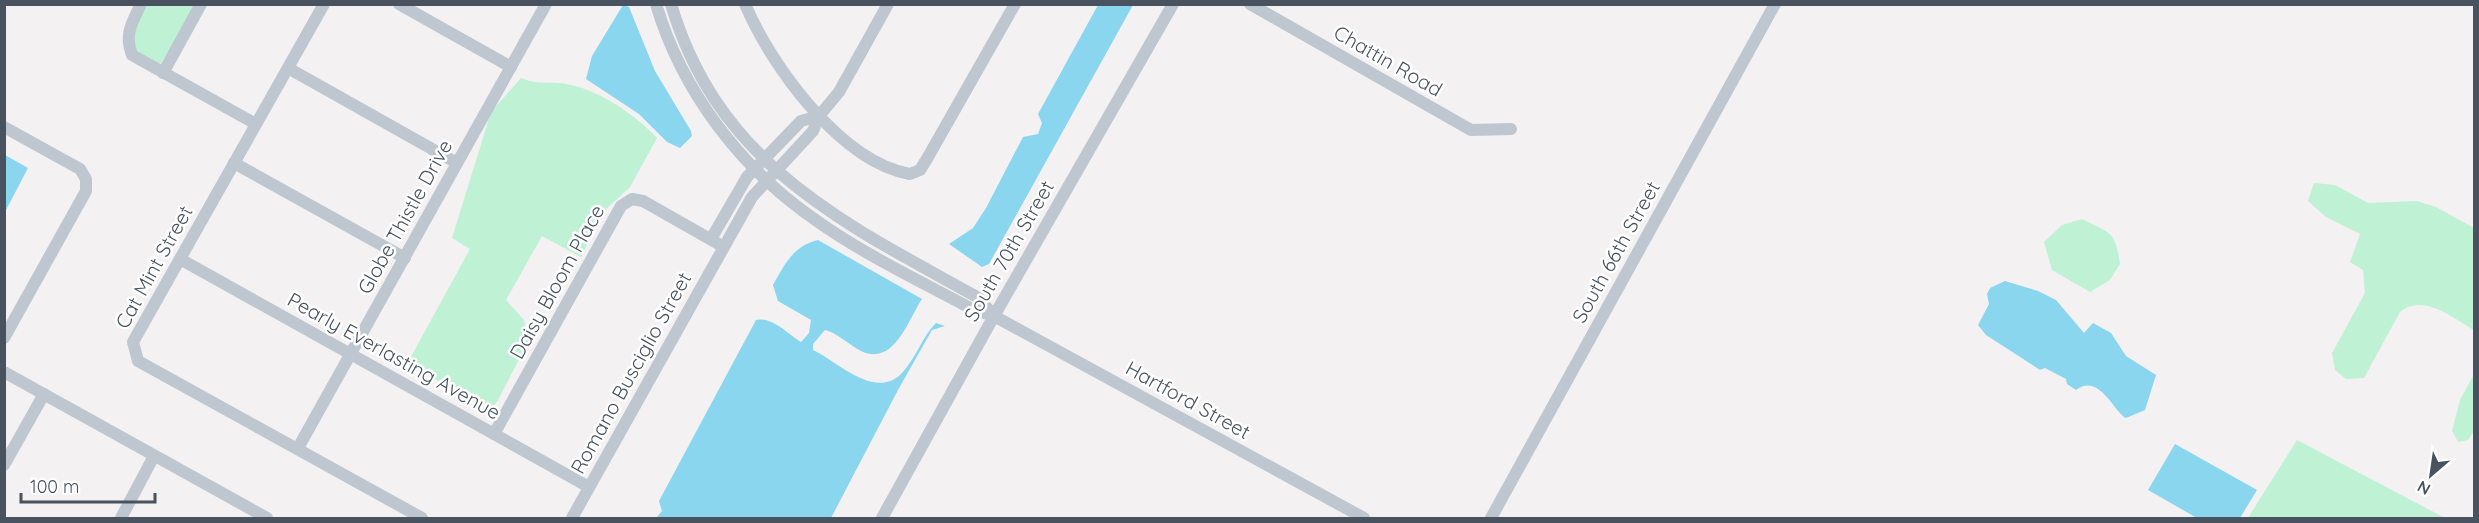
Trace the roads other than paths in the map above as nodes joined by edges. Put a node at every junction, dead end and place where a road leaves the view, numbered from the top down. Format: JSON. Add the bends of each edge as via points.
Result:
{"nodes":[{"id":1,"x":141,"y":4,"type":"edge"},
{"id":2,"x":201,"y":4,"type":"edge"},
{"id":3,"x":324,"y":4,"type":"edge"},
{"id":4,"x":399,"y":4,"type":"edge"},
{"id":5,"x":546,"y":4,"type":"edge"},
{"id":6,"x":656,"y":4,"type":"edge"},
{"id":7,"x":671,"y":4,"type":"edge"},
{"id":8,"x":745,"y":4,"type":"edge"},
{"id":9,"x":888,"y":4,"type":"edge"},
{"id":10,"x":1015,"y":4,"type":"edge"},
{"id":11,"x":1173,"y":4,"type":"edge"},
{"id":12,"x":1250,"y":4,"type":"edge"},
{"id":13,"x":1775,"y":4,"type":"edge"},
{"id":14,"x":512,"y":67,"type":"junction"},
{"id":15,"x":288,"y":68,"type":"junction"},
{"id":16,"x":163,"y":73,"type":"junction"},
{"id":17,"x":819,"y":116,"type":"junction"},
{"id":18,"x":256,"y":124,"type":"junction"},
{"id":19,"x":4,"y":127,"type":"edge"},
{"id":20,"x":1511,"y":129,"type":"dead end"},
{"id":21,"x":234,"y":163,"type":"junction"},
{"id":22,"x":457,"y":163,"type":"junction"},
{"id":23,"x":759,"y":164,"type":"junction"},
{"id":24,"x":775,"y":170,"type":"junction"},
{"id":25,"x":766,"y":180,"type":"junction"},
{"id":26,"x":711,"y":239,"type":"junction"},
{"id":27,"x":724,"y":247,"type":"junction"},
{"id":28,"x":405,"y":258,"type":"junction"},
{"id":29,"x":180,"y":259,"type":"junction"},
{"id":30,"x":994,"y":316,"type":"junction"},
{"id":31,"x":4,"y":338,"type":"edge"},
{"id":32,"x":351,"y":354,"type":"junction"},
{"id":33,"x":4,"y":372,"type":"edge"},
{"id":34,"x":44,"y":394,"type":"junction"},
{"id":35,"x":494,"y":434,"type":"junction"},
{"id":36,"x":298,"y":448,"type":"junction"},
{"id":37,"x":154,"y":456,"type":"junction"},
{"id":38,"x":4,"y":465,"type":"edge"},
{"id":39,"x":590,"y":487,"type":"junction"},
{"id":40,"x":266,"y":518,"type":"edge"},
{"id":41,"x":121,"y":519,"type":"edge"},
{"id":42,"x":422,"y":519,"type":"edge"},
{"id":43,"x":572,"y":519,"type":"edge"},
{"id":44,"x":882,"y":519,"type":"edge"},
{"id":45,"x":1364,"y":519,"type":"edge"},
{"id":46,"x":1491,"y":519,"type":"edge"}],
"edges":[{"from":1,"to":16,"type":"street","via":[[128,30],[128,44],[132,55]]},
{"from":2,"to":16,"type":"street"},
{"from":3,"to":15,"type":"street","name":"Cat Mint Street"},
{"from":4,"to":14,"type":"street"},
{"from":5,"to":14,"type":"street","name":"Globe Thistle Drive"},
{"from":6,"to":23,"type":"street","via":[[695,91],[727,138]]},
{"from":7,"to":23,"type":"street","via":[[706,84]]},
{"from":8,"to":17,"type":"street","via":[[768,51]]},
{"from":9,"to":17,"type":"street","name":"Romano Busciglio Street","via":[[839,93]]},
{"from":10,"to":17,"type":"street","via":[[920,170],[910,174],[885,166]]},
{"from":11,"to":30,"type":"street","name":"South 70th Street"},
{"from":12,"to":20,"type":"street","name":"Chattin Road","via":[[1471,130]]},
{"from":13,"to":46,"type":"street","name":"South 66th Street"},
{"from":14,"to":22,"type":"street","name":"Globe Thistle Drive"},
{"from":15,"to":18,"type":"street","name":"Cat Mint Street"},
{"from":15,"to":22,"type":"street"},
{"from":16,"to":18,"type":"street"},
{"from":17,"to":23,"type":"street","name":"Romano Busciglio Street","via":[[801,121]]},
{"from":17,"to":24,"type":"street","name":"Romano Busciglio Street","via":[[813,131]]},
{"from":18,"to":21,"type":"street","name":"Cat Mint Street"},
{"from":19,"to":31,"type":"street","via":[[80,169],[86,178],[86,191]]},
{"from":21,"to":28,"type":"street"},
{"from":21,"to":29,"type":"street","name":"Cat Mint Street"},
{"from":22,"to":28,"type":"street","name":"Globe Thistle Drive"},
{"from":23,"to":24,"type":"street"},
{"from":23,"to":25,"type":"street"},
{"from":23,"to":26,"type":"street","name":"Romano Busciglio Street","via":[[740,185]]},
{"from":24,"to":25,"type":"street","name":"Romano Busciglio Street"},
{"from":24,"to":30,"type":"street","via":[[839,219],[979,298]]},
{"from":25,"to":27,"type":"street","name":"Romano Busciglio Street"},
{"from":25,"to":30,"type":"street","via":[[837,234],[972,309]]},
{"from":26,"to":27,"type":"street"},
{"from":26,"to":35,"type":"street","name":"Daisy Bloom Place","via":[[643,201],[632,199],[621,206]]},
{"from":27,"to":39,"type":"street","name":"Romano Busciglio Street"},
{"from":28,"to":32,"type":"street","name":"Globe Thistle Drive"},
{"from":29,"to":32,"type":"street","name":"Pearly Everlasting Avenue"},
{"from":29,"to":36,"type":"street","name":"Cat Mint Street","via":[[133,342],[138,361]]},
{"from":30,"to":44,"type":"street","name":"South 70th Street"},
{"from":30,"to":45,"type":"street","name":"Hartford Street"},
{"from":32,"to":35,"type":"street","name":"Pearly Everlasting Avenue"},
{"from":32,"to":36,"type":"street","name":"Globe Thistle Drive"},
{"from":33,"to":34,"type":"street"},
{"from":34,"to":37,"type":"street"},
{"from":34,"to":38,"type":"street"},
{"from":35,"to":39,"type":"street","name":"Pearly Everlasting Avenue"},
{"from":36,"to":42,"type":"street","name":"Cat Mint Street"},
{"from":37,"to":40,"type":"street"},
{"from":37,"to":41,"type":"street"},
{"from":39,"to":43,"type":"street","name":"Romano Busciglio Street"}]}
